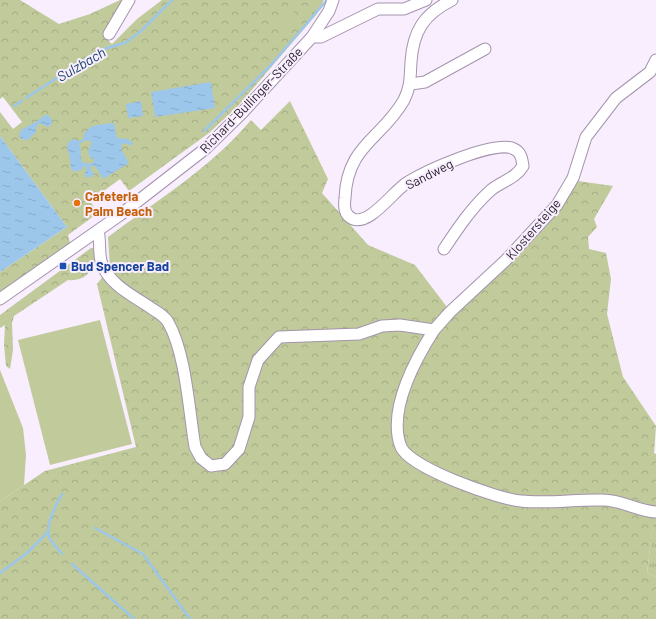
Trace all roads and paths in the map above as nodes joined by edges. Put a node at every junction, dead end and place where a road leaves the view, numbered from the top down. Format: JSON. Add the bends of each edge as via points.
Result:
{"nodes":[{"id":1,"x":129,"y":0,"type":"edge"},
{"id":2,"x":334,"y":0,"type":"edge"},
{"id":3,"x":426,"y":0,"type":"edge"},
{"id":4,"x":452,"y":0,"type":"edge"},
{"id":5,"x":108,"y":34,"type":"dead end"},
{"id":6,"x":312,"y":37,"type":"junction"},
{"id":7,"x":485,"y":49,"type":"dead end"},
{"id":8,"x":656,"y":60,"type":"edge"},
{"id":9,"x":411,"y":84,"type":"junction"},
{"id":10,"x":98,"y":231,"type":"junction"},
{"id":11,"x":444,"y":249,"type":"dead end"},
{"id":12,"x":0,"y":299,"type":"edge"},
{"id":13,"x":434,"y":330,"type":"junction"},
{"id":14,"x":656,"y":512,"type":"edge"}],
"edges":[{"from":1,"to":5,"type":"street"},
{"from":2,"to":6,"type":"street","name":"Richard-Bullinger-Straße"},
{"from":3,"to":6,"type":"street","via":[[404,9],[378,9],[321,37]]},
{"from":4,"to":9,"type":"street","name":"Sandweg","via":[[427,16],[416,32],[411,62]]},
{"from":6,"to":10,"type":"street","name":"Richard-Bullinger-Straße","via":[[205,149]]},
{"from":7,"to":9,"type":"street","via":[[425,82]]},
{"from":8,"to":13,"type":"street","name":"Klostersteige","via":[[650,72],[616,98],[586,137],[573,178],[557,204],[506,260],[466,296]]},
{"from":9,"to":11,"type":"street","name":"Sandweg","via":[[393,114],[356,157],[347,176],[344,209],[354,220],[367,217],[407,182],[460,158],[502,146],[514,149],[522,157],[523,166],[518,175],[492,189],[469,214]]},
{"from":10,"to":12,"type":"street","name":"Richard-Bullinger-Straße"},
{"from":10,"to":13,"type":"street","via":[[101,263],[111,279],[167,321],[176,341],[182,367],[194,448],[211,466],[225,464],[240,449],[248,417],[249,387],[258,360],[279,337],[359,334],[400,325]]},
{"from":13,"to":14,"type":"street","name":"Klostersteige","via":[[409,378],[398,412],[398,437],[408,456],[442,475],[482,492],[521,501],[605,500]]}]}
